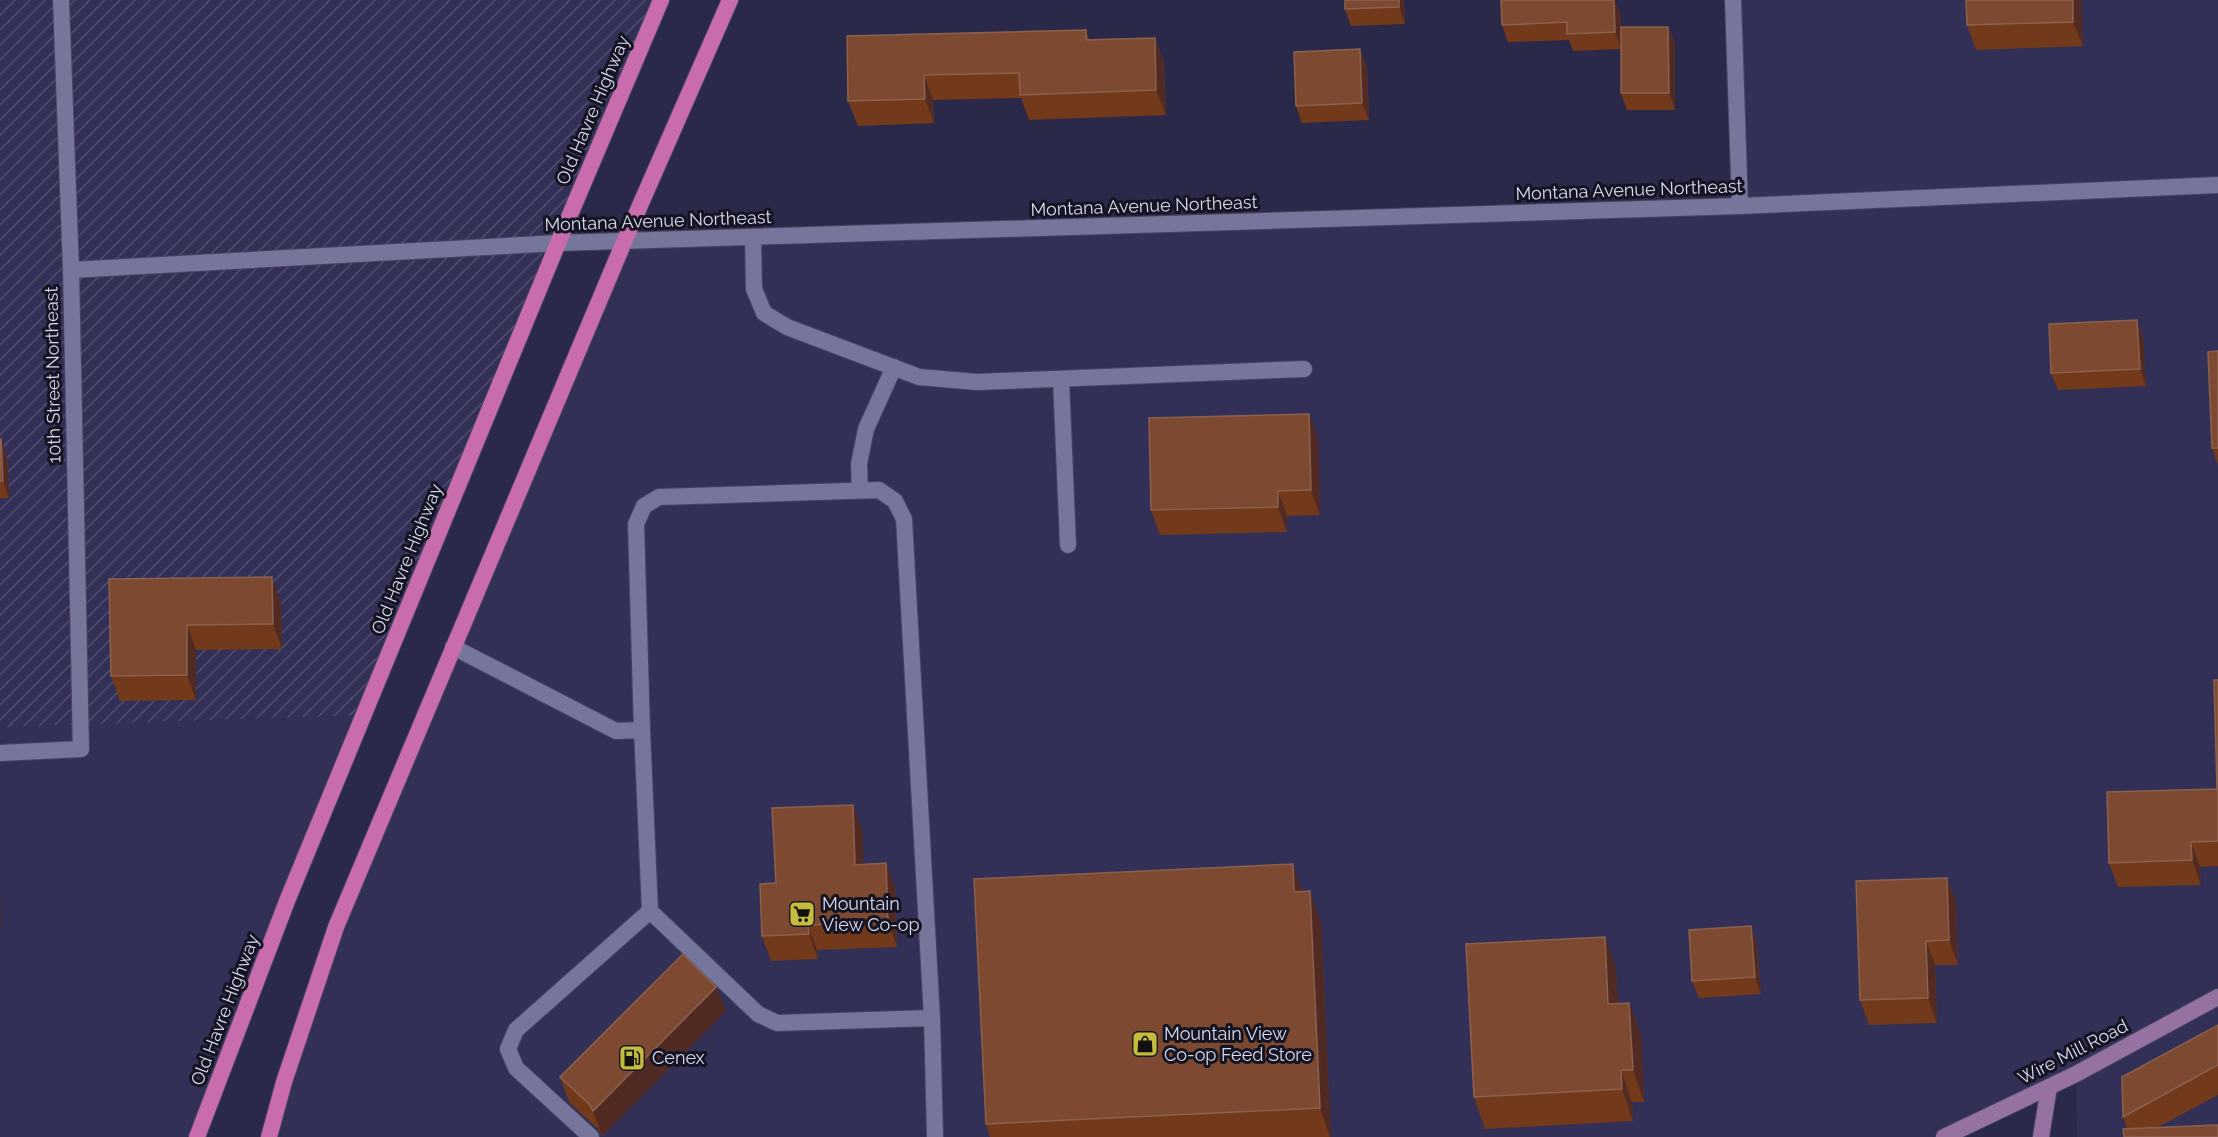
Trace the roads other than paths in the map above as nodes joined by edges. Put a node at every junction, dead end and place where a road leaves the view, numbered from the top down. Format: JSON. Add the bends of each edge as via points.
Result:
{"nodes":[{"id":1,"x":61,"y":0,"type":"edge"},
{"id":2,"x":661,"y":0,"type":"edge"},
{"id":3,"x":730,"y":0,"type":"edge"},
{"id":4,"x":1733,"y":0,"type":"edge"},
{"id":5,"x":2218,"y":185,"type":"edge"},
{"id":6,"x":1740,"y":206,"type":"junction"},
{"id":7,"x":753,"y":238,"type":"junction"},
{"id":8,"x":624,"y":242,"type":"junction"},
{"id":9,"x":558,"y":243,"type":"junction"},
{"id":10,"x":71,"y":270,"type":"junction"},
{"id":11,"x":894,"y":367,"type":"junction"},
{"id":12,"x":1304,"y":369,"type":"dead end"},
{"id":13,"x":1061,"y":379,"type":"junction"},
{"id":14,"x":860,"y":490,"type":"junction"},
{"id":15,"x":1068,"y":545,"type":"dead end"},
{"id":16,"x":453,"y":647,"type":"junction"},
{"id":17,"x":642,"y":730,"type":"junction"},
{"id":18,"x":0,"y":753,"type":"edge"},
{"id":19,"x":650,"y":911,"type":"junction"},
{"id":20,"x":2218,"y":997,"type":"edge"},
{"id":21,"x":932,"y":1018,"type":"junction"},
{"id":22,"x":2049,"y":1088,"type":"junction"},
{"id":23,"x":197,"y":1137,"type":"edge"},
{"id":24,"x":269,"y":1137,"type":"edge"},
{"id":25,"x":591,"y":1137,"type":"edge"},
{"id":26,"x":935,"y":1137,"type":"edge"},
{"id":27,"x":1944,"y":1137,"type":"edge"},
{"id":28,"x":2041,"y":1137,"type":"edge"}],
"edges":[{"from":1,"to":10,"type":"street","name":"10th Street Northeast"},
{"from":2,"to":9,"type":"highway","name":"Old Havre Highway"},
{"from":3,"to":8,"type":"highway"},
{"from":4,"to":6,"type":"street"},
{"from":5,"to":6,"type":"street","name":"Montana Avenue Northeast"},
{"from":6,"to":7,"type":"street","name":"Montana Avenue Northeast"},
{"from":7,"to":8,"type":"street","name":"Montana Avenue Northeast"},
{"from":7,"to":11,"type":"street","via":[[754,289],[764,313],[787,327]]},
{"from":8,"to":9,"type":"street","name":"Montana Avenue Northeast"},
{"from":8,"to":16,"type":"highway"},
{"from":9,"to":10,"type":"street","name":"Montana Avenue Northeast"},
{"from":9,"to":23,"type":"highway","name":"Old Havre Highway","via":[[286,901]]},
{"from":10,"to":18,"type":"street","name":"10th Street Northeast","via":[[81,749]]},
{"from":11,"to":13,"type":"street","via":[[919,377],[977,382]]},
{"from":11,"to":14,"type":"street","via":[[866,429],[858,464]]},
{"from":12,"to":13,"type":"street"},
{"from":13,"to":15,"type":"street"},
{"from":14,"to":17,"type":"street","via":[[659,498],[645,506],[636,524]]},
{"from":14,"to":21,"type":"street","via":[[879,490],[895,501],[904,519]]},
{"from":16,"to":17,"type":"street","via":[[616,731]]},
{"from":16,"to":24,"type":"highway","via":[[336,927]]},
{"from":17,"to":19,"type":"street"},
{"from":19,"to":21,"type":"street","via":[[758,1014],[777,1023]]},
{"from":19,"to":25,"type":"street","via":[[516,1030],[508,1049],[516,1068]]},
{"from":20,"to":22,"type":"main road","name":"Wire Mill Road"},
{"from":21,"to":26,"type":"street"},
{"from":22,"to":27,"type":"main road","name":"Wire Mill Road"},
{"from":22,"to":28,"type":"main road"}]}
